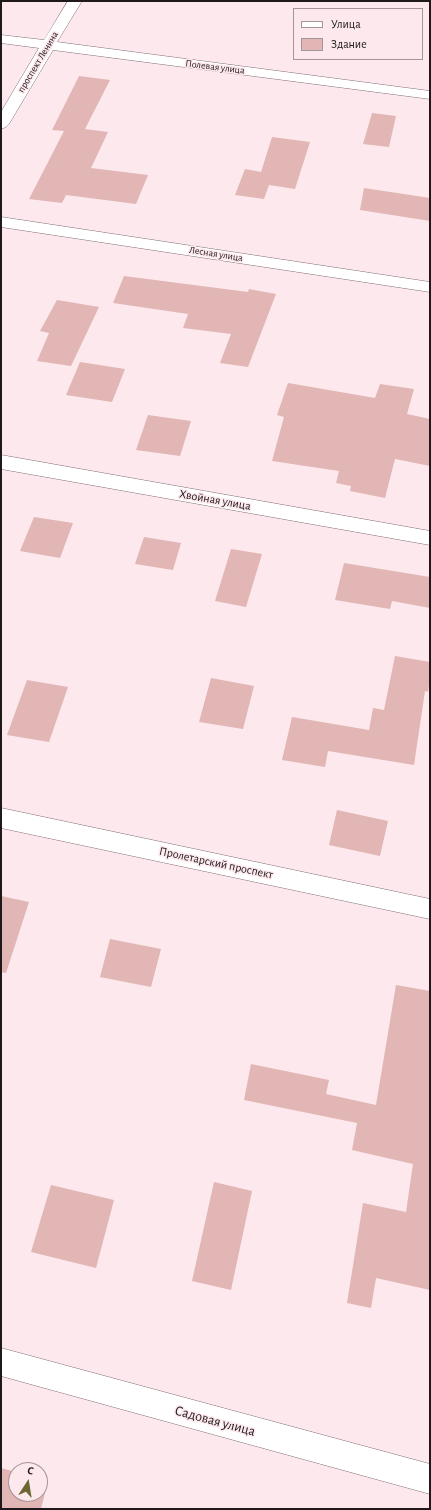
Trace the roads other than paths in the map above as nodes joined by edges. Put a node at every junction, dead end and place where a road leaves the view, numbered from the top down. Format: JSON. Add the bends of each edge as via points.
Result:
{"nodes":[{"id":1,"x":75,"y":1,"type":"edge"},
{"id":2,"x":1,"y":39,"type":"edge"},
{"id":3,"x":48,"y":45,"type":"junction"},
{"id":4,"x":430,"y":95,"type":"edge"},
{"id":5,"x":1,"y":124,"type":"edge"},
{"id":6,"x":1,"y":222,"type":"edge"},
{"id":7,"x":430,"y":287,"type":"edge"},
{"id":8,"x":1,"y":462,"type":"edge"},
{"id":9,"x":430,"y":538,"type":"edge"},
{"id":10,"x":1,"y":818,"type":"edge"},
{"id":11,"x":430,"y":909,"type":"edge"},
{"id":12,"x":1,"y":1362,"type":"edge"},
{"id":13,"x":430,"y":1479,"type":"edge"}],
"edges":[{"from":1,"to":3,"type":"street","name":"проспект Ленина"},
{"from":2,"to":3,"type":"street","name":"Полевая улица"},
{"from":3,"to":4,"type":"street","name":"Полевая улица"},
{"from":3,"to":5,"type":"street","name":"проспект Ленина"},
{"from":6,"to":7,"type":"street","name":"Лесная улица"},
{"from":8,"to":9,"type":"street","name":"Хвойная улица"},
{"from":10,"to":11,"type":"street","name":"Пролетарский проспект"},
{"from":12,"to":13,"type":"street","name":"Садовая улица"}]}
